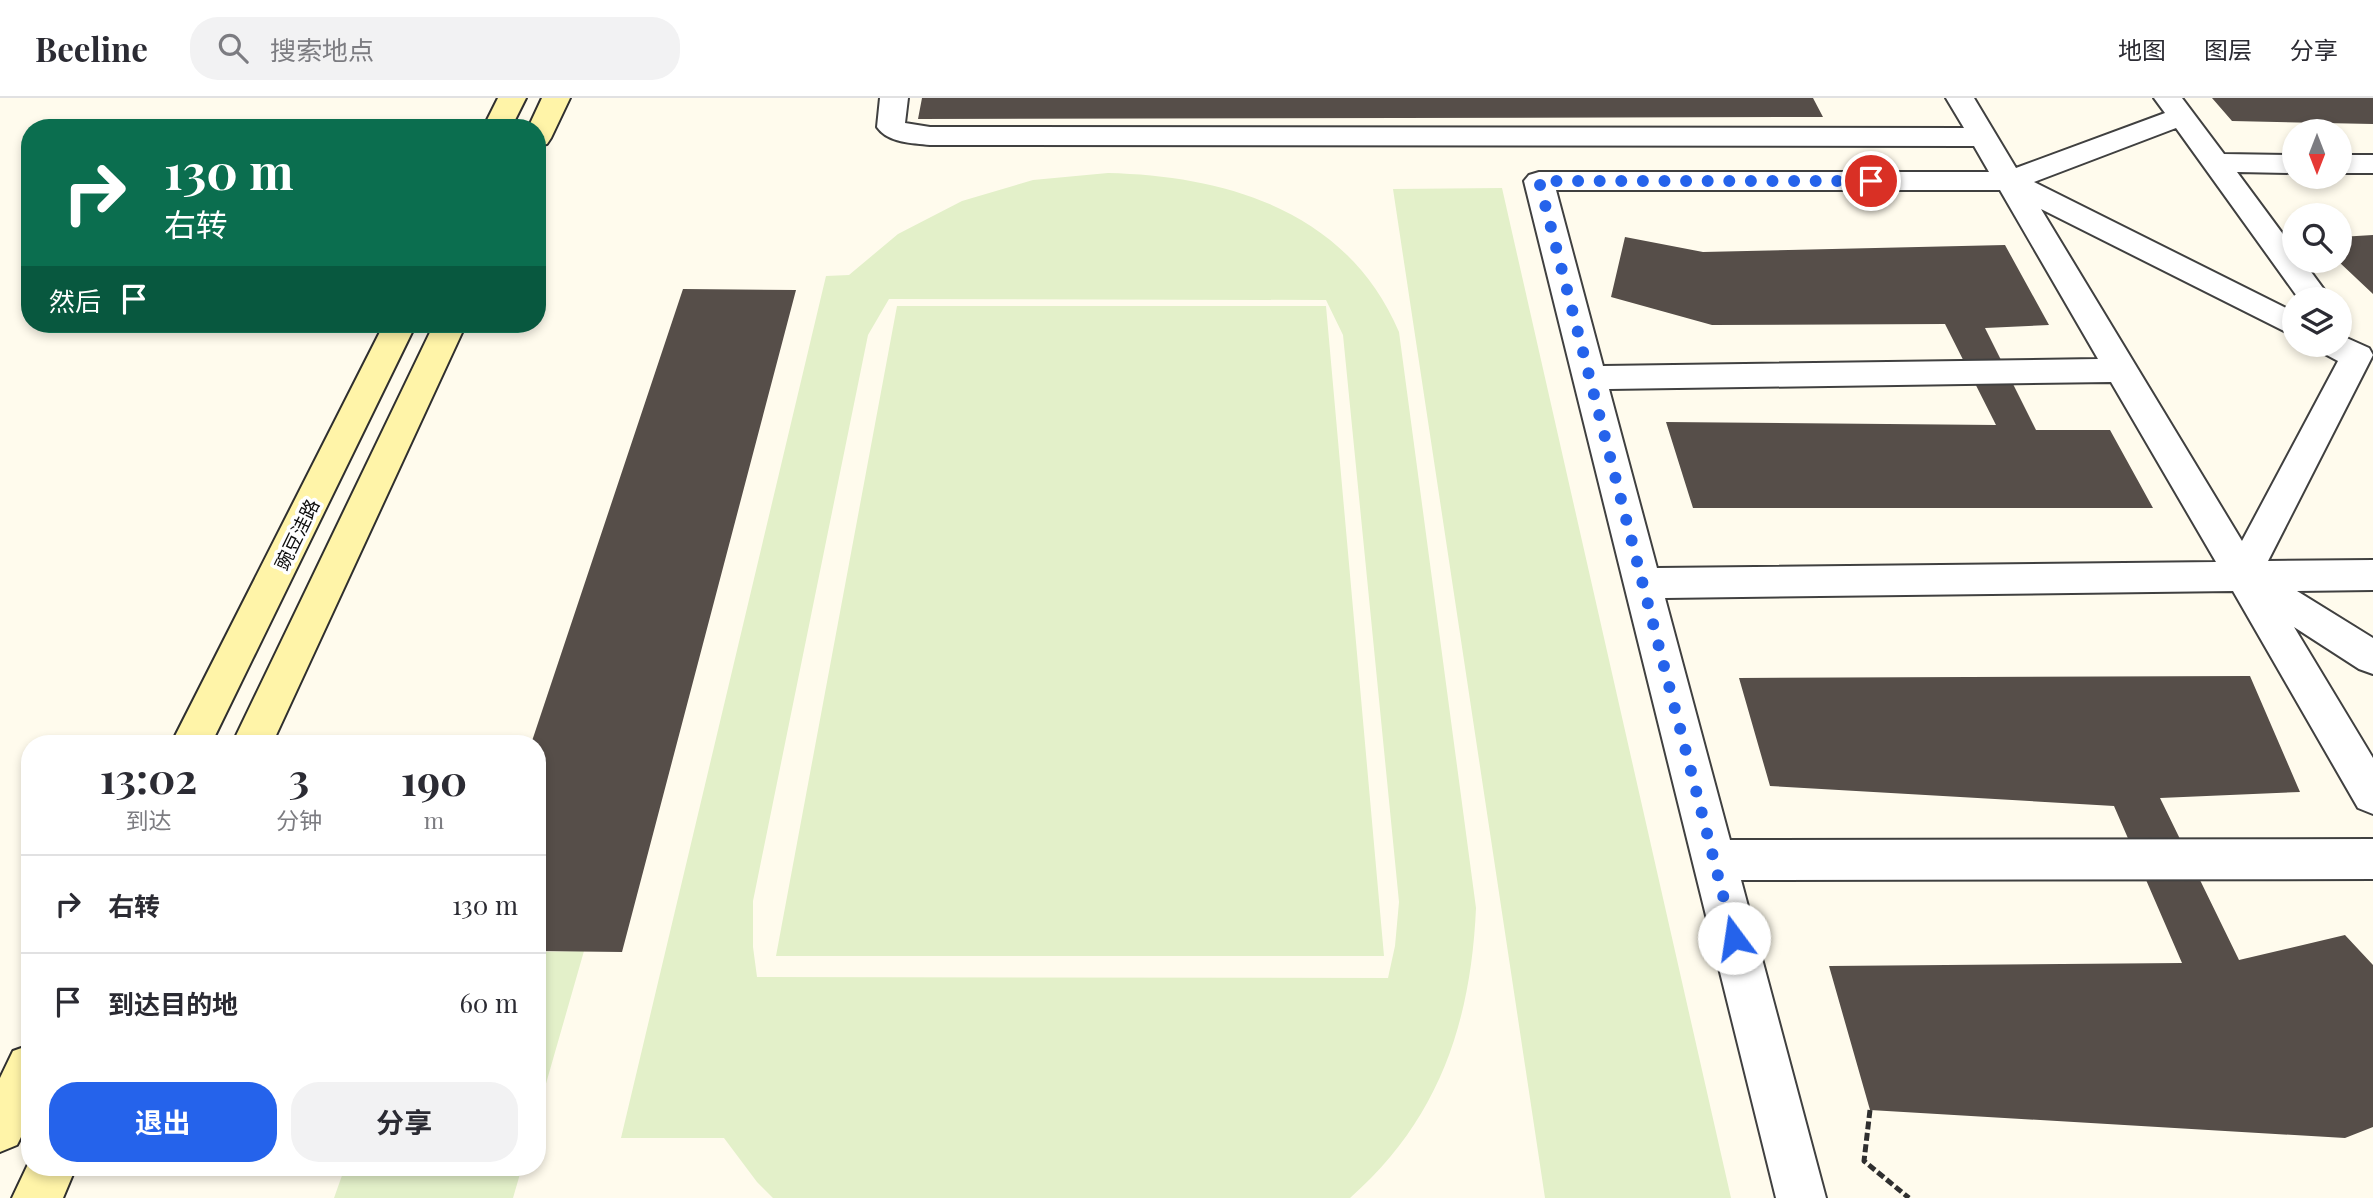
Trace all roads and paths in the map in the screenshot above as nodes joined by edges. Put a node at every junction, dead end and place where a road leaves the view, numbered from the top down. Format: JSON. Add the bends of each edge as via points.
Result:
{"nodes":[{"id":1,"x":512,"y":98,"type":"edge"},
{"id":2,"x":556,"y":98,"type":"edge"},
{"id":3,"x":894,"y":98,"type":"edge"},
{"id":4,"x":1960,"y":98,"type":"edge"},
{"id":5,"x":2174,"y":107,"type":"edge"},
{"id":6,"x":502,"y":119,"type":"edge"},
{"id":7,"x":546,"y":119,"type":"edge"},
{"id":8,"x":1528,"y":135,"type":"junction"},
{"id":9,"x":1983,"y":138,"type":"junction"},
{"id":10,"x":2216,"y":163,"type":"junction"},
{"id":11,"x":2282,"y":164,"type":"edge"},
{"id":12,"x":2352,"y":164,"type":"edge"},
{"id":13,"x":2373,"y":164,"type":"edge"},
{"id":14,"x":1539,"y":181,"type":"junction"},
{"id":15,"x":2009,"y":181,"type":"junction"},
{"id":16,"x":2306,"y":287,"type":"edge"},
{"id":17,"x":2282,"y":319,"type":"edge"},
{"id":18,"x":396,"y":333,"type":"edge"},
{"id":19,"x":446,"y":333,"type":"edge"},
{"id":20,"x":2355,"y":354,"type":"edge"},
{"id":21,"x":2121,"y":370,"type":"junction"},
{"id":22,"x":1589,"y":378,"type":"junction"},
{"id":23,"x":2242,"y":575,"type":"junction"},
{"id":24,"x":2373,"y":575,"type":"edge"},
{"id":25,"x":1642,"y":583,"type":"junction"},
{"id":26,"x":2373,"y":658,"type":"edge"},
{"id":27,"x":195,"y":735,"type":"edge"},
{"id":28,"x":255,"y":735,"type":"edge"},
{"id":29,"x":2373,"y":795,"type":"edge"},
{"id":30,"x":2373,"y":859,"type":"edge"},
{"id":31,"x":1714,"y":860,"type":"junction"},
{"id":32,"x":21,"y":1086,"type":"edge"},
{"id":33,"x":1870,"y":1110,"type":"dead end"},
{"id":34,"x":0,"y":1128,"type":"edge"},
{"id":35,"x":48,"y":1176,"type":"edge"},
{"id":36,"x":37,"y":1198,"type":"edge"},
{"id":37,"x":1801,"y":1198,"type":"edge"},
{"id":38,"x":1909,"y":1198,"type":"edge"}],
"edges":[{"from":1,"to":6,"type":"main road"},
{"from":2,"to":7,"type":"main road"},
{"from":3,"to":8,"type":"street","via":[[891,127],[923,136]]},
{"from":4,"to":9,"type":"street"},
{"from":5,"to":10,"type":"street"},
{"from":5,"to":15,"type":"street"},
{"from":8,"to":9,"type":"street"},
{"from":8,"to":14,"type":"street"},
{"from":9,"to":15,"type":"street"},
{"from":10,"to":11,"type":"street"},
{"from":10,"to":16,"type":"street"},
{"from":12,"to":13,"type":"street"},
{"from":14,"to":15,"type":"street"},
{"from":14,"to":22,"type":"street"},
{"from":15,"to":17,"type":"street"},
{"from":15,"to":21,"type":"street"},
{"from":18,"to":27,"type":"main road","name":"豌豆洼路"},
{"from":19,"to":28,"type":"main road"},
{"from":20,"to":23,"type":"street"},
{"from":21,"to":22,"type":"street"},
{"from":21,"to":23,"type":"street"},
{"from":22,"to":25,"type":"street"},
{"from":23,"to":24,"type":"street"},
{"from":23,"to":25,"type":"street"},
{"from":23,"to":26,"type":"street"},
{"from":23,"to":29,"type":"street"},
{"from":25,"to":31,"type":"street"},
{"from":30,"to":31,"type":"street"},
{"from":31,"to":37,"type":"street"},
{"from":32,"to":34,"type":"main road"},
{"from":33,"to":38,"type":"path","via":[[1864,1161]]},
{"from":35,"to":36,"type":"main road"}]}
